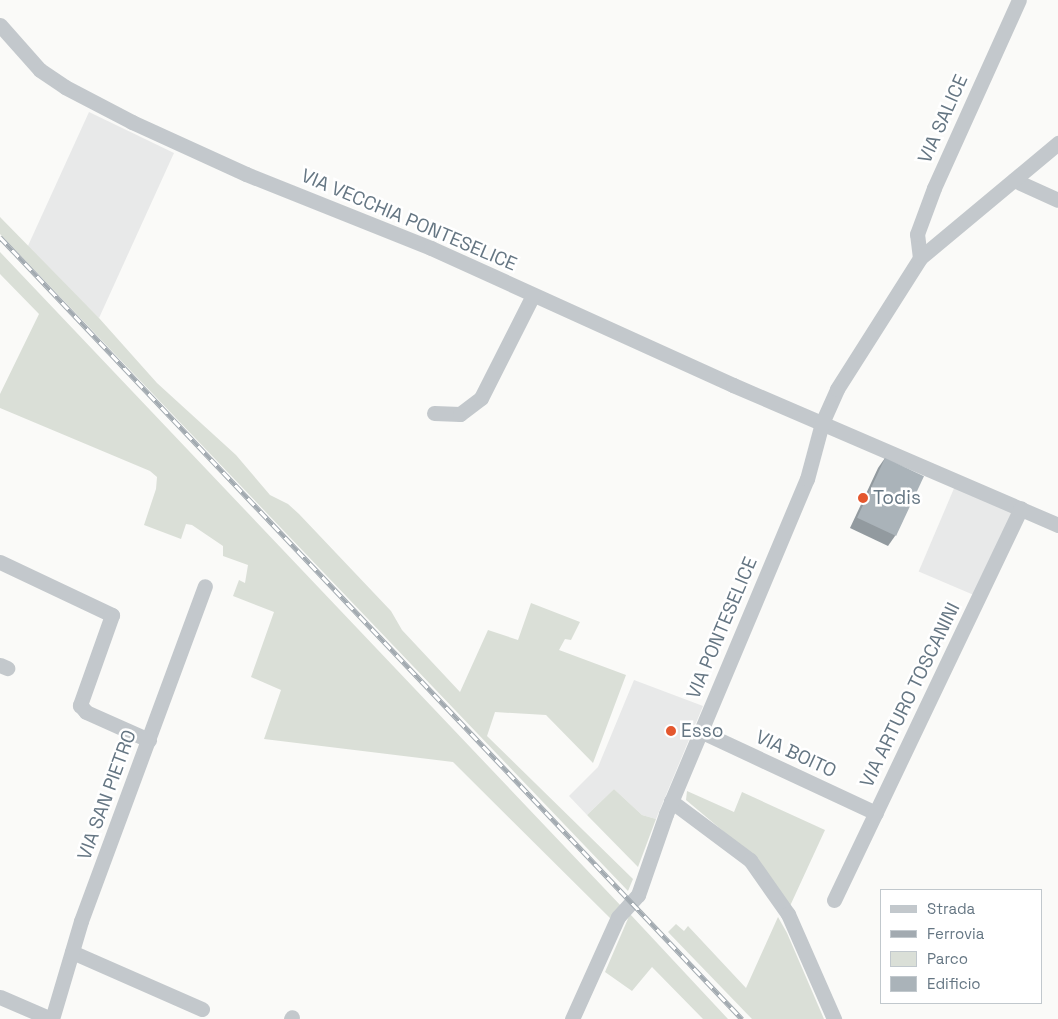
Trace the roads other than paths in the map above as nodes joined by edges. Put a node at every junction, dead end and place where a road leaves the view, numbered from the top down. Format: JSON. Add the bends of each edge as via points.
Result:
{"nodes":[{"id":1,"x":1019,"y":0,"type":"edge"},
{"id":2,"x":0,"y":25,"type":"edge"},
{"id":3,"x":1058,"y":143,"type":"edge"},
{"id":4,"x":1014,"y":180,"type":"junction"},
{"id":5,"x":1058,"y":200,"type":"edge"},
{"id":6,"x":920,"y":258,"type":"junction"},
{"id":7,"x":533,"y":295,"type":"junction"},
{"id":8,"x":434,"y":413,"type":"dead end"},
{"id":9,"x":822,"y":423,"type":"junction"},
{"id":10,"x":1021,"y":508,"type":"junction"},
{"id":11,"x":1058,"y":525,"type":"edge"},
{"id":12,"x":0,"y":562,"type":"edge"},
{"id":13,"x":205,"y":586,"type":"dead end"},
{"id":14,"x":700,"y":731,"type":"junction"},
{"id":15,"x":149,"y":740,"type":"junction"},
{"id":16,"x":672,"y":801,"type":"junction"},
{"id":17,"x":876,"y":813,"type":"junction"},
{"id":18,"x":834,"y":900,"type":"dead end"},
{"id":19,"x":72,"y":952,"type":"junction"},
{"id":20,"x":0,"y":997,"type":"edge"},
{"id":21,"x":202,"y":1009,"type":"dead end"},
{"id":22,"x":52,"y":1019,"type":"edge"},
{"id":23,"x":572,"y":1019,"type":"edge"},
{"id":24,"x":834,"y":1019,"type":"edge"}],
"edges":[{"from":1,"to":6,"type":"street","name":"VIA SALICE","via":[[934,188],[917,234]]},
{"from":2,"to":7,"type":"street","name":"VIA VECCHIA PONTESELICE","via":[[40,70],[64,88],[246,174],[431,248]]},
{"from":3,"to":4,"type":"street","name":"VIA PONTESELICE"},
{"from":4,"to":5,"type":"street"},
{"from":4,"to":6,"type":"street","name":"VIA PONTESELICE"},
{"from":6,"to":9,"type":"street","name":"VIA PONTESELICE","via":[[837,388]]},
{"from":7,"to":8,"type":"street","via":[[481,398],[460,414]]},
{"from":7,"to":9,"type":"street","name":"VIA VECCHIA PONTESELICE"},
{"from":9,"to":10,"type":"street","name":"VIA VECCHIA PONTESELICE"},
{"from":9,"to":14,"type":"street","name":"VIA PONTESELICE","via":[[807,479]]},
{"from":10,"to":11,"type":"street","name":"VIA VECCHIA PONTESELICE"},
{"from":10,"to":17,"type":"street","name":"VIA ARTURO TOSCANINI"},
{"from":12,"to":15,"type":"street","via":[[112,614],[80,705],[86,712]]},
{"from":13,"to":15,"type":"street","name":"VIA SAN PIETRO"},
{"from":14,"to":16,"type":"street","name":"VIA PONTESELICE"},
{"from":14,"to":17,"type":"street","name":"VIA BOITO"},
{"from":15,"to":19,"type":"street","name":"VIA SAN PIETRO"},
{"from":16,"to":23,"type":"street","name":"VIA PONTESELICE","via":[[638,895],[618,918]]},
{"from":16,"to":24,"type":"street","via":[[750,860],[788,914]]},
{"from":17,"to":18,"type":"street","name":"VIA ARTURO TOSCANINI"},
{"from":19,"to":21,"type":"street"},
{"from":19,"to":22,"type":"street","name":"VIA SAN PIETRO"},
{"from":20,"to":22,"type":"street"}]}
